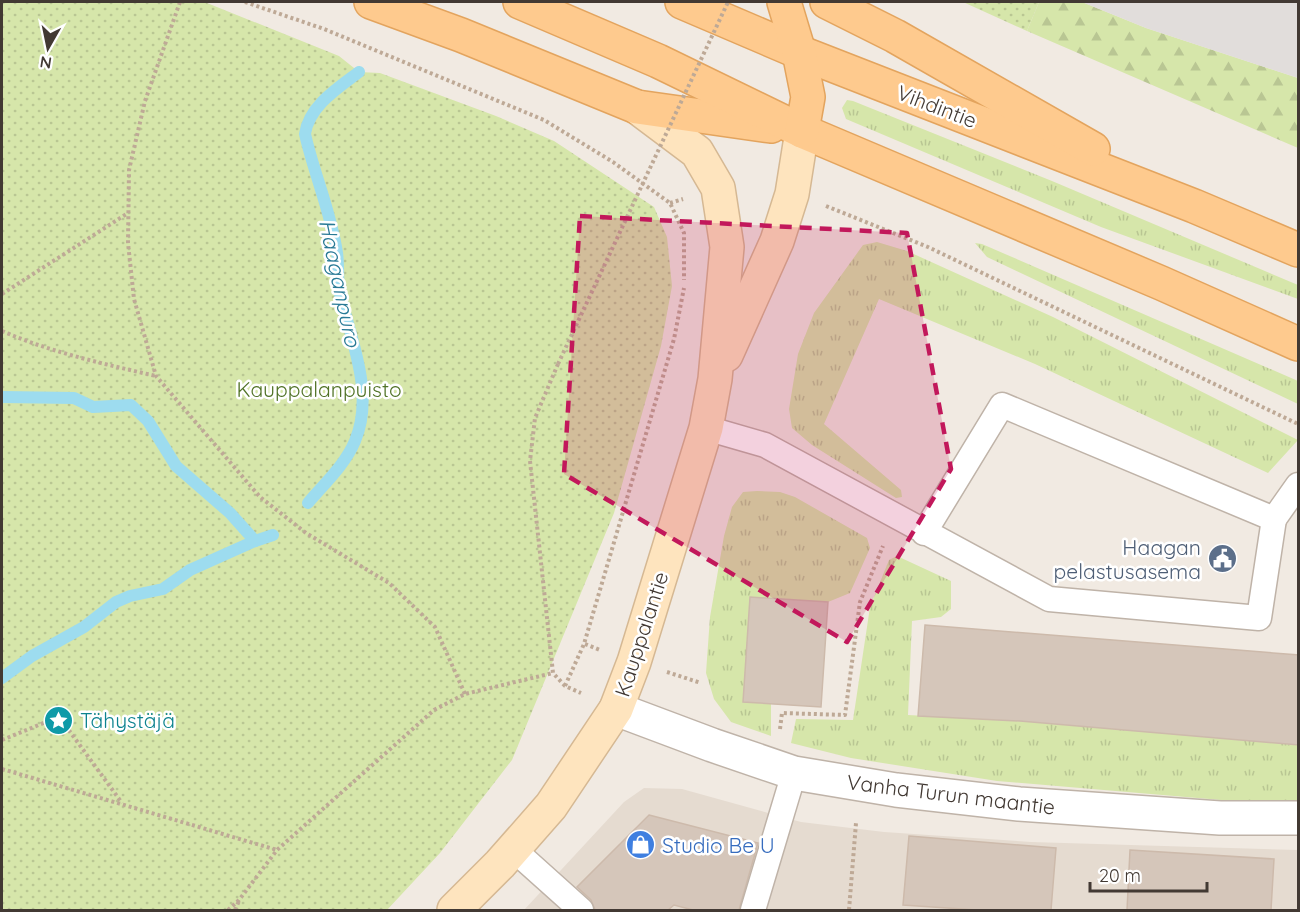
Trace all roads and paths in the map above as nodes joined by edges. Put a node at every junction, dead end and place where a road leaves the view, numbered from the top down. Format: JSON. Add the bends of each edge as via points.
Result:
{"nodes":[{"id":1,"x":180,"y":2,"type":"edge"},
{"id":2,"x":245,"y":2,"type":"edge"},
{"id":3,"x":371,"y":2,"type":"edge"},
{"id":4,"x":520,"y":2,"type":"edge"},
{"id":5,"x":682,"y":2,"type":"edge"},
{"id":6,"x":728,"y":2,"type":"edge"},
{"id":7,"x":784,"y":2,"type":"edge"},
{"id":8,"x":827,"y":2,"type":"edge"},
{"id":9,"x":799,"y":52,"type":"junction"},
{"id":10,"x":637,"y":107,"type":"junction"},
{"id":11,"x":802,"y":131,"type":"junction"},
{"id":12,"x":1194,"y":206,"type":"junction"},
{"id":13,"x":129,"y":213,"type":"junction"},
{"id":14,"x":861,"y":219,"type":"dead end"},
{"id":15,"x":1299,"y":250,"type":"edge"},
{"id":16,"x":2,"y":294,"type":"edge"},
{"id":17,"x":2,"y":331,"type":"edge"},
{"id":18,"x":1299,"y":344,"type":"edge"},
{"id":19,"x":156,"y":376,"type":"junction"},
{"id":20,"x":715,"y":379,"type":"junction"},
{"id":21,"x":1299,"y":424,"type":"edge"},
{"id":22,"x":706,"y":428,"type":"junction"},
{"id":23,"x":1299,"y":485,"type":"edge"},
{"id":24,"x":896,"y":518,"type":"junction"},
{"id":25,"x":1274,"y":519,"type":"junction"},
{"id":26,"x":924,"y":533,"type":"junction"},
{"id":27,"x":565,"y":686,"type":"dead end"},
{"id":28,"x":465,"y":694,"type":"junction"},
{"id":29,"x":616,"y":709,"type":"junction"},
{"id":30,"x":779,"y":739,"type":"dead end"},
{"id":31,"x":2,"y":740,"type":"edge"},
{"id":32,"x":2,"y":769,"type":"edge"},
{"id":33,"x":794,"y":773,"type":"junction"},
{"id":34,"x":122,"y":804,"type":"junction"},
{"id":35,"x":1299,"y":818,"type":"edge"},
{"id":36,"x":856,"y":823,"type":"dead end"},
{"id":37,"x":513,"y":849,"type":"junction"},
{"id":38,"x":277,"y":850,"type":"junction"},
{"id":39,"x":239,"y":900,"type":"junction"},
{"id":40,"x":228,"y":910,"type":"edge"},
{"id":41,"x":235,"y":910,"type":"edge"},
{"id":42,"x":454,"y":910,"type":"edge"},
{"id":43,"x":581,"y":910,"type":"edge"},
{"id":44,"x":753,"y":910,"type":"edge"},
{"id":45,"x":849,"y":910,"type":"edge"}],
"edges":[{"from":1,"to":13,"type":"path","via":[[145,101],[129,170]]},
{"from":2,"to":27,"type":"path","via":[[324,29],[544,120],[614,162],[669,203],[684,233],[684,284],[674,339],[584,644]]},
{"from":3,"to":10,"type":"main road"},
{"from":4,"to":11,"type":"main road","via":[[658,61]]},
{"from":5,"to":9,"type":"main road","name":"Vihdintie"},
{"from":6,"to":28,"type":"path","bridge":true,"via":[[535,418],[530,461],[553,673]]},
{"from":7,"to":9,"type":"main road","name":"Kauppalantie"},
{"from":8,"to":12,"type":"main road","name":"Vihdintie","via":[[896,36]]},
{"from":9,"to":11,"type":"main road","name":"Kauppalantie","via":[[808,97]]},
{"from":9,"to":12,"type":"main road","name":"Vihdintie"},
{"from":10,"to":11,"type":"main road"},
{"from":10,"to":20,"type":"main road","name":"Kauppalantie","via":[[697,152],[718,188],[727,247]]},
{"from":11,"to":18,"type":"main road"},
{"from":11,"to":20,"type":"main road","name":"Kauppalantie","via":[[792,194],[777,241]]},
{"from":12,"to":15,"type":"main road","name":"Vihdintie"},
{"from":13,"to":16,"type":"path"},
{"from":13,"to":19,"type":"path","via":[[134,299]]},
{"from":14,"to":21,"type":"path","via":[[928,247]]},
{"from":17,"to":19,"type":"path"},
{"from":19,"to":28,"type":"path","via":[[260,497],[306,533],[389,583],[435,627]]},
{"from":20,"to":22,"type":"main road","name":"Kauppalantie"},
{"from":22,"to":24,"type":"lane","via":[[765,446]]},
{"from":22,"to":29,"type":"main road","name":"Kauppalantie"},
{"from":23,"to":25,"type":"lane"},
{"from":24,"to":26,"type":"lane"},
{"from":24,"to":30,"type":"path","via":[[860,602],[845,714],[782,713]]},
{"from":25,"to":26,"type":"lane","via":[[1002,405]]},
{"from":25,"to":26,"type":"lane","via":[[1259,618],[1049,599]]},
{"from":28,"to":38,"type":"path","via":[[434,710]]},
{"from":29,"to":33,"type":"street","name":"Vanha Turun maantie"},
{"from":29,"to":37,"type":"main road","name":"Kauppalantie","via":[[551,806]]},
{"from":31,"to":34,"type":"path","via":[[46,722],[68,729]]},
{"from":32,"to":34,"type":"path"},
{"from":33,"to":35,"type":"street","name":"Vanha Turun maantie","via":[[1019,804],[1220,818]]},
{"from":33,"to":44,"type":"lane"},
{"from":34,"to":38,"type":"path"},
{"from":36,"to":45,"type":"path"},
{"from":37,"to":42,"type":"main road","name":"Kauppalantie"},
{"from":37,"to":43,"type":"lane"},
{"from":38,"to":39,"type":"path"},
{"from":39,"to":40,"type":"path"},
{"from":39,"to":41,"type":"path"}]}
